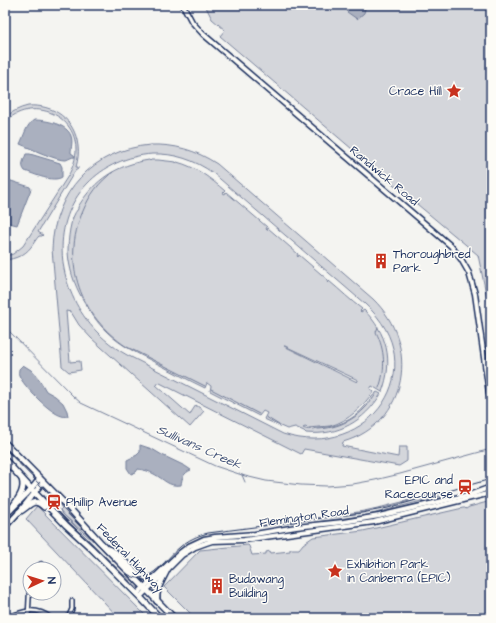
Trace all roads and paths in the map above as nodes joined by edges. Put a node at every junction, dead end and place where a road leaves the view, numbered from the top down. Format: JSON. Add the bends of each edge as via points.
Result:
{"nodes":[{"id":1,"x":183,"y":5,"type":"edge"},
{"id":2,"x":491,"y":407,"type":"edge"},
{"id":3,"x":5,"y":444,"type":"edge"},
{"id":4,"x":5,"y":460,"type":"edge"},
{"id":5,"x":22,"y":479,"type":"junction"},
{"id":6,"x":41,"y":480,"type":"junction"},
{"id":7,"x":491,"y":487,"type":"edge"},
{"id":8,"x":33,"y":491,"type":"junction"},
{"id":9,"x":491,"y":493,"type":"edge"},
{"id":10,"x":11,"y":509,"type":"junction"},
{"id":11,"x":417,"y":509,"type":"junction"},
{"id":12,"x":19,"y":512,"type":"junction"},
{"id":13,"x":5,"y":516,"type":"edge"},
{"id":14,"x":66,"y":525,"type":"junction"},
{"id":15,"x":5,"y":527,"type":"edge"},
{"id":16,"x":105,"y":548,"type":"junction"},
{"id":17,"x":167,"y":570,"type":"junction"},
{"id":18,"x":154,"y":578,"type":"junction"},
{"id":19,"x":146,"y":589,"type":"junction"},
{"id":20,"x":139,"y":596,"type":"junction"},
{"id":21,"x":29,"y":601,"type":"edge"},
{"id":22,"x":72,"y":601,"type":"dead end"},
{"id":23,"x":158,"y":602,"type":"junction"},
{"id":24,"x":28,"y":611,"type":"junction"},
{"id":25,"x":7,"y":618,"type":"edge"},
{"id":26,"x":28,"y":618,"type":"edge"},
{"id":27,"x":51,"y":618,"type":"edge"},
{"id":28,"x":68,"y":618,"type":"edge"},
{"id":29,"x":160,"y":618,"type":"edge"},
{"id":30,"x":174,"y":618,"type":"edge"}],
"edges":[{"from":1,"to":2,"type":"main road","name":"Randwick Road","via":[[192,22],[203,34],[452,246],[462,259],[471,277]]},
{"from":3,"to":6,"type":"highway","name":"Federal Highway"},
{"from":4,"to":5,"type":"highway","name":"Federal Highway"},
{"from":5,"to":8,"type":"highway","name":"Federal Highway"},
{"from":5,"to":10,"type":"highway","via":[[23,489]]},
{"from":6,"to":8,"type":"main road"},
{"from":6,"to":16,"type":"highway","name":"Federal Highway"},
{"from":7,"to":11,"type":"main road","name":"Flemington Road"},
{"from":8,"to":10,"type":"main road"},
{"from":8,"to":12,"type":"main road"},
{"from":8,"to":14,"type":"highway","name":"Federal Highway"},
{"from":9,"to":11,"type":"main road","name":"Flemington Road"},
{"from":10,"to":13,"type":"main road"},
{"from":11,"to":17,"type":"main road","name":"Flemington Road","via":[[367,523],[244,540],[212,541],[194,547]]},
{"from":11,"to":18,"type":"main road","name":"Flemington Road","via":[[343,522],[204,539],[181,552]]},
{"from":12,"to":14,"type":"highway","via":[[32,502],[38,502],[58,522]]},
{"from":12,"to":15,"type":"main road"},
{"from":14,"to":20,"type":"highway","name":"Federal Highway"},
{"from":16,"to":18,"type":"highway","via":[[115,552],[137,574]]},
{"from":16,"to":19,"type":"highway","name":"Federal Highway"},
{"from":17,"to":19,"type":"main road","name":"Flemington Road"},
{"from":17,"to":23,"type":"highway","via":[[157,592]]},
{"from":18,"to":19,"type":"main road","name":"Flemington Road"},
{"from":19,"to":20,"type":"main road","name":"Flemington Road"},
{"from":19,"to":23,"type":"highway","name":"Federal Highway"},
{"from":20,"to":29,"type":"highway","name":"Federal Highway"},
{"from":21,"to":24,"type":"street"},
{"from":22,"to":28,"type":"street"},
{"from":23,"to":30,"type":"highway","name":"Federal Highway"},
{"from":24,"to":25,"type":"street"},
{"from":24,"to":26,"type":"street"},
{"from":24,"to":27,"type":"street","via":[[42,612]]}]}
